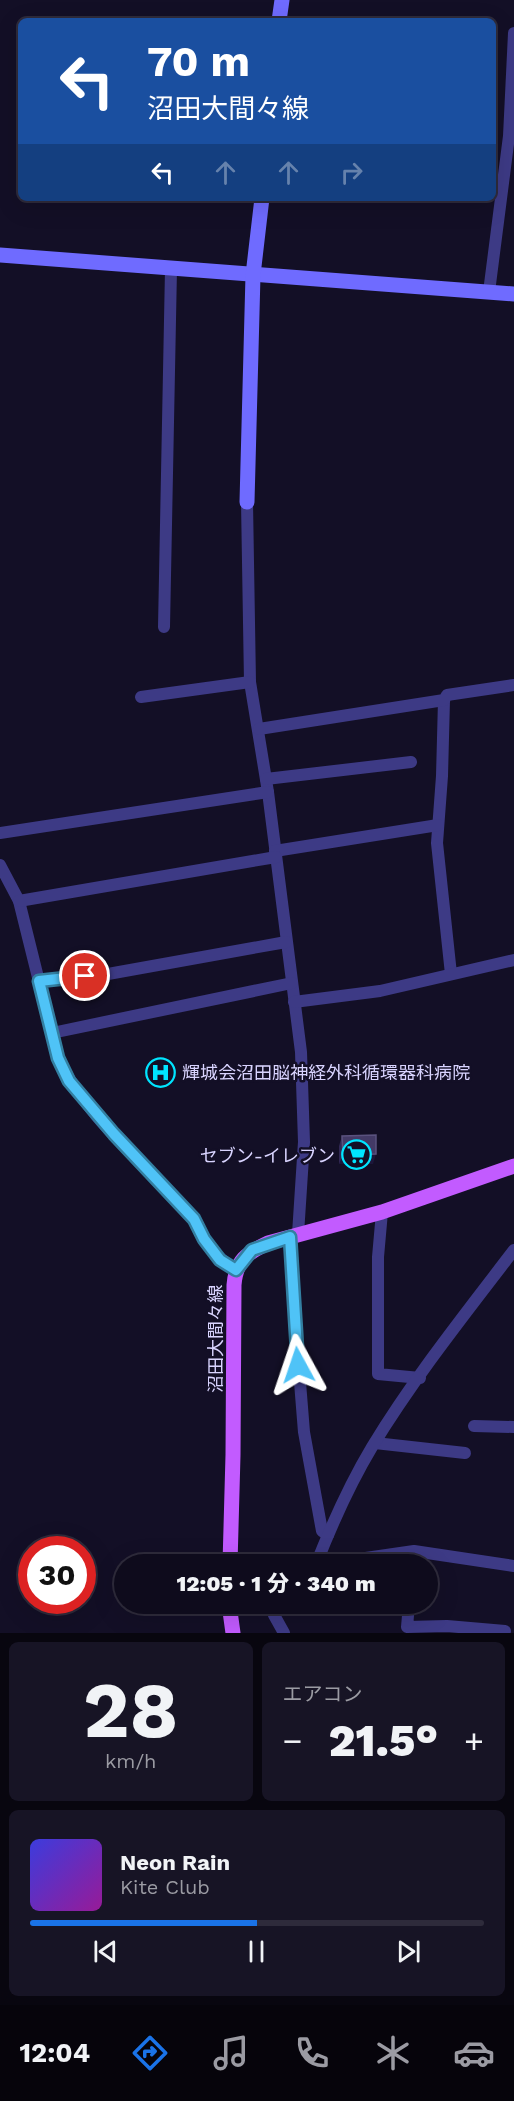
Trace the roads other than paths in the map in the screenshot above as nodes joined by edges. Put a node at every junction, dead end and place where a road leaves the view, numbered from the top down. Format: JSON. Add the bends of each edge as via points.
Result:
{"nodes":[{"id":1,"x":282,"y":0,"type":"edge"},
{"id":2,"x":279,"y":18,"type":"edge"},
{"id":3,"x":514,"y":33,"type":"edge"},
{"id":4,"x":261,"y":201,"type":"edge"},
{"id":5,"x":0,"y":255,"type":"edge"},
{"id":6,"x":171,"y":269,"type":"junction"},
{"id":7,"x":253,"y":275,"type":"junction"},
{"id":8,"x":489,"y":292,"type":"junction"},
{"id":9,"x":514,"y":294,"type":"edge"},
{"id":10,"x":247,"y":502,"type":"joint"},
{"id":11,"x":165,"y":627,"type":"dead end"},
{"id":12,"x":250,"y":682,"type":"junction"},
{"id":13,"x":514,"y":685,"type":"edge"},
{"id":14,"x":141,"y":697,"type":"dead end"},
{"id":15,"x":444,"y":700,"type":"junction"},
{"id":16,"x":259,"y":729,"type":"junction"},
{"id":17,"x":411,"y":762,"type":"dead end"},
{"id":18,"x":266,"y":779,"type":"junction"},
{"id":19,"x":268,"y":792,"type":"junction"},
{"id":20,"x":438,"y":825,"type":"junction"},
{"id":21,"x":0,"y":834,"type":"edge"},
{"id":22,"x":276,"y":854,"type":"junction"},
{"id":23,"x":0,"y":865,"type":"edge"},
{"id":24,"x":19,"y":901,"type":"junction"},
{"id":25,"x":286,"y":942,"type":"junction"},
{"id":26,"x":514,"y":960,"type":"edge"},
{"id":27,"x":452,"y":974,"type":"junction"},
{"id":28,"x":39,"y":981,"type":"junction"},
{"id":29,"x":291,"y":983,"type":"junction"},
{"id":30,"x":294,"y":1002,"type":"junction"},
{"id":31,"x":52,"y":1033,"type":"junction"},
{"id":32,"x":514,"y":1166,"type":"edge"},
{"id":33,"x":382,"y":1212,"type":"junction"},
{"id":34,"x":294,"y":1235,"type":"junction"},
{"id":35,"x":514,"y":1250,"type":"edge"},
{"id":36,"x":236,"y":1270,"type":"junction"},
{"id":37,"x":420,"y":1378,"type":"junction"},
{"id":38,"x":474,"y":1426,"type":"dead end"},
{"id":39,"x":514,"y":1427,"type":"edge"},
{"id":40,"x":375,"y":1443,"type":"junction"},
{"id":41,"x":465,"y":1454,"type":"dead end"},
{"id":42,"x":328,"y":1535,"type":"junction"},
{"id":43,"x":414,"y":1551,"type":"junction"},
{"id":44,"x":230,"y":1554,"type":"edge"},
{"id":45,"x":319,"y":1554,"type":"edge"},
{"id":46,"x":393,"y":1554,"type":"edge"},
{"id":47,"x":414,"y":1554,"type":"edge"},
{"id":48,"x":514,"y":1566,"type":"edge"},
{"id":49,"x":230,"y":1614,"type":"edge"},
{"id":50,"x":273,"y":1614,"type":"edge"},
{"id":51,"x":408,"y":1614,"type":"edge"},
{"id":52,"x":505,"y":1631,"type":"dead end"},
{"id":53,"x":232,"y":1633,"type":"edge"},
{"id":54,"x":284,"y":1633,"type":"edge"}],
"edges":[{"from":1,"to":2,"type":"street"},
{"from":3,"to":8,"type":"street","via":[[509,136]]},
{"from":4,"to":7,"type":"street"},
{"from":5,"to":6,"type":"street"},
{"from":6,"to":7,"type":"street"},
{"from":6,"to":11,"type":"street"},
{"from":7,"to":8,"type":"street"},
{"from":7,"to":10,"type":"street"},
{"from":8,"to":9,"type":"street"},
{"from":10,"to":12,"type":"street"},
{"from":12,"to":14,"type":"street"},
{"from":12,"to":16,"type":"street"},
{"from":13,"to":15,"type":"street","via":[[447,695]]},
{"from":15,"to":16,"type":"street"},
{"from":15,"to":20,"type":"street"},
{"from":16,"to":18,"type":"street"},
{"from":17,"to":18,"type":"street"},
{"from":18,"to":19,"type":"street"},
{"from":19,"to":21,"type":"street"},
{"from":19,"to":22,"type":"street"},
{"from":20,"to":22,"type":"street"},
{"from":20,"to":27,"type":"street","via":[[436,843]]},
{"from":22,"to":24,"type":"street"},
{"from":22,"to":25,"type":"street"},
{"from":23,"to":24,"type":"street"},
{"from":24,"to":28,"type":"street"},
{"from":25,"to":28,"type":"street","via":[[108,974]]},
{"from":25,"to":29,"type":"street"},
{"from":26,"to":27,"type":"street"},
{"from":27,"to":30,"type":"street","via":[[380,991]]},
{"from":28,"to":31,"type":"street"},
{"from":29,"to":30,"type":"street"},
{"from":29,"to":31,"type":"street"},
{"from":30,"to":34,"type":"street","via":[[301,1052],[304,1142]]},
{"from":31,"to":36,"type":"street","via":[[69,1081],[194,1219],[220,1260]]},
{"from":32,"to":33,"type":"main road","name":"沼田大間々線"},
{"from":33,"to":34,"type":"main road","name":"沼田大間々線"},
{"from":33,"to":37,"type":"street","via":[[378,1374]]},
{"from":34,"to":36,"type":"main road","name":"沼田大間々線","via":[[252,1250]]},
{"from":34,"to":42,"type":"street","via":[[295,1320],[304,1432],[322,1532]]},
{"from":35,"to":37,"type":"street"},
{"from":36,"to":44,"type":"main road","name":"沼田大間々線"},
{"from":37,"to":40,"type":"street"},
{"from":38,"to":39,"type":"street"},
{"from":40,"to":41,"type":"street"},
{"from":40,"to":42,"type":"street"},
{"from":42,"to":45,"type":"street"},
{"from":43,"to":46,"type":"street"},
{"from":43,"to":47,"type":"street"},
{"from":43,"to":48,"type":"street"},
{"from":49,"to":53,"type":"main road"},
{"from":50,"to":54,"type":"street"},
{"from":51,"to":52,"type":"street","via":[[407,1627]]}]}
